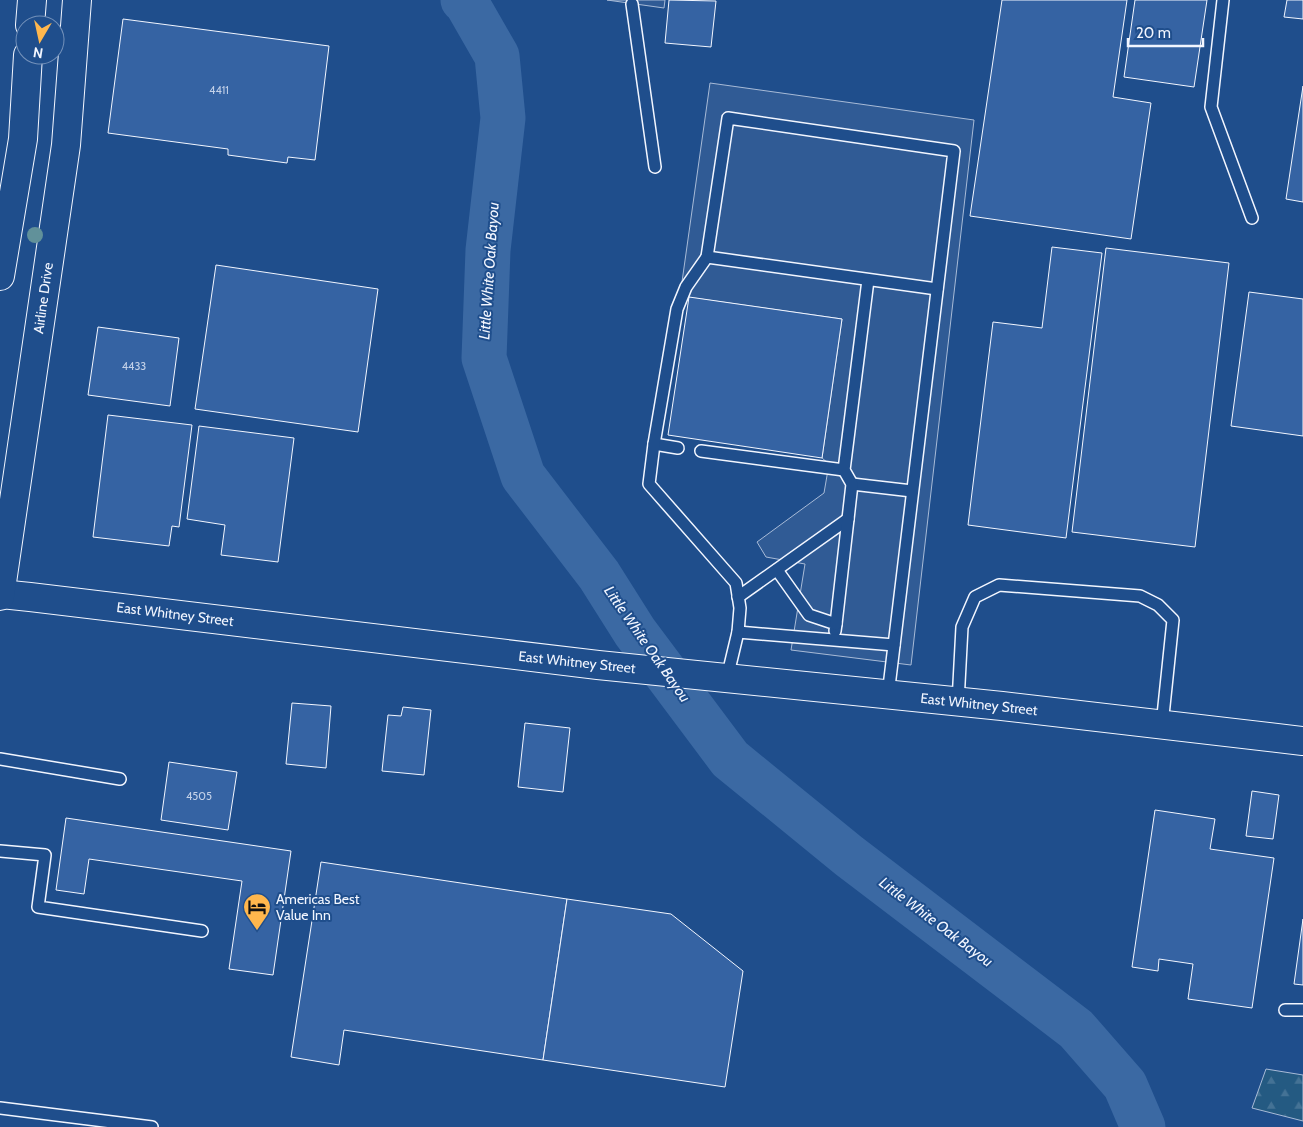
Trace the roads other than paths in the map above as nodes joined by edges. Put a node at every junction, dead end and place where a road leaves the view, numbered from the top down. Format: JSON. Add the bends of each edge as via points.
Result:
{"nodes":[{"id":1,"x":32,"y":0,"type":"edge"},
{"id":2,"x":77,"y":0,"type":"edge"},
{"id":3,"x":1222,"y":0,"type":"edge"},
{"id":4,"x":632,"y":4,"type":"dead end"},
{"id":5,"x":31,"y":15,"type":"edge"},
{"id":6,"x":27,"y":65,"type":"edge"},
{"id":7,"x":22,"y":139,"type":"junction"},
{"id":8,"x":66,"y":145,"type":"junction"},
{"id":9,"x":655,"y":167,"type":"dead end"},
{"id":10,"x":1252,"y":218,"type":"dead end"},
{"id":11,"x":707,"y":257,"type":"junction"},
{"id":12,"x":0,"y":271,"type":"edge"},
{"id":13,"x":868,"y":280,"type":"junction"},
{"id":14,"x":937,"y":289,"type":"junction"},
{"id":15,"x":654,"y":444,"type":"junction"},
{"id":16,"x":678,"y":448,"type":"dead end"},
{"id":17,"x":701,"y":452,"type":"dead end"},
{"id":18,"x":844,"y":470,"type":"junction"},
{"id":19,"x":852,"y":484,"type":"junction"},
{"id":20,"x":912,"y":491,"type":"junction"},
{"id":21,"x":848,"y":520,"type":"junction"},
{"id":22,"x":776,"y":570,"type":"junction"},
{"id":23,"x":0,"y":595,"type":"edge"},
{"id":24,"x":738,"y":597,"type":"junction"},
{"id":25,"x":836,"y":624,"type":"junction"},
{"id":26,"x":738,"y":632,"type":"junction"},
{"id":27,"x":834,"y":639,"type":"junction"},
{"id":28,"x":894,"y":645,"type":"junction"},
{"id":29,"x":737,"y":679,"type":"junction"},
{"id":30,"x":888,"y":695,"type":"junction"},
{"id":31,"x":958,"y":702,"type":"junction"},
{"id":32,"x":1162,"y":724,"type":"junction"},
{"id":33,"x":1303,"y":741,"type":"edge"},
{"id":34,"x":0,"y":759,"type":"edge"},
{"id":35,"x":120,"y":779,"type":"dead end"},
{"id":36,"x":0,"y":851,"type":"edge"},
{"id":37,"x":202,"y":931,"type":"dead end"},
{"id":38,"x":1285,"y":1010,"type":"dead end"},
{"id":39,"x":1303,"y":1010,"type":"edge"},
{"id":40,"x":0,"y":1108,"type":"edge"},
{"id":41,"x":152,"y":1127,"type":"edge"}],
"edges":[{"from":1,"to":5,"type":"street"},
{"from":2,"to":8,"type":"street","name":"Airline Drive"},
{"from":3,"to":10,"type":"lane","via":[[1211,108]]},
{"from":4,"to":9,"type":"lane"},
{"from":6,"to":7,"type":"street"},
{"from":7,"to":8,"type":"street"},
{"from":7,"to":12,"type":"street"},
{"from":8,"to":23,"type":"street","name":"Airline Drive"},
{"from":11,"to":13,"type":"lane"},
{"from":11,"to":14,"type":"lane","via":[[728,118],[954,151]]},
{"from":11,"to":15,"type":"lane","via":[[686,287],[677,309]]},
{"from":13,"to":14,"type":"lane"},
{"from":13,"to":18,"type":"lane"},
{"from":14,"to":20,"type":"lane"},
{"from":15,"to":16,"type":"lane"},
{"from":15,"to":24,"type":"lane","via":[[649,484],[736,583]]},
{"from":17,"to":18,"type":"lane"},
{"from":18,"to":19,"type":"lane"},
{"from":19,"to":20,"type":"lane"},
{"from":19,"to":21,"type":"lane"},
{"from":20,"to":28,"type":"lane"},
{"from":21,"to":22,"type":"lane"},
{"from":21,"to":25,"type":"lane"},
{"from":22,"to":24,"type":"lane"},
{"from":22,"to":25,"type":"lane","via":[[809,614]]},
{"from":23,"to":29,"type":"street","name":"East Whitney Street"},
{"from":24,"to":26,"type":"lane"},
{"from":25,"to":27,"type":"lane"},
{"from":26,"to":27,"type":"lane"},
{"from":26,"to":29,"type":"lane"},
{"from":27,"to":28,"type":"lane"},
{"from":28,"to":30,"type":"lane"},
{"from":29,"to":30,"type":"street","name":"East Whitney Street"},
{"from":30,"to":31,"type":"street","name":"East Whitney Street"},
{"from":31,"to":32,"type":"street","name":"East Whitney Street"},
{"from":31,"to":32,"type":"lane","via":[[962,627],[975,597],[999,584],[1140,596],[1158,605],[1172,620]]},
{"from":32,"to":33,"type":"street","name":"East Whitney Street"},
{"from":34,"to":35,"type":"lane"},
{"from":36,"to":37,"type":"lane","via":[[45,855],[38,907]]},
{"from":38,"to":39,"type":"lane"},
{"from":40,"to":41,"type":"lane"}]}
